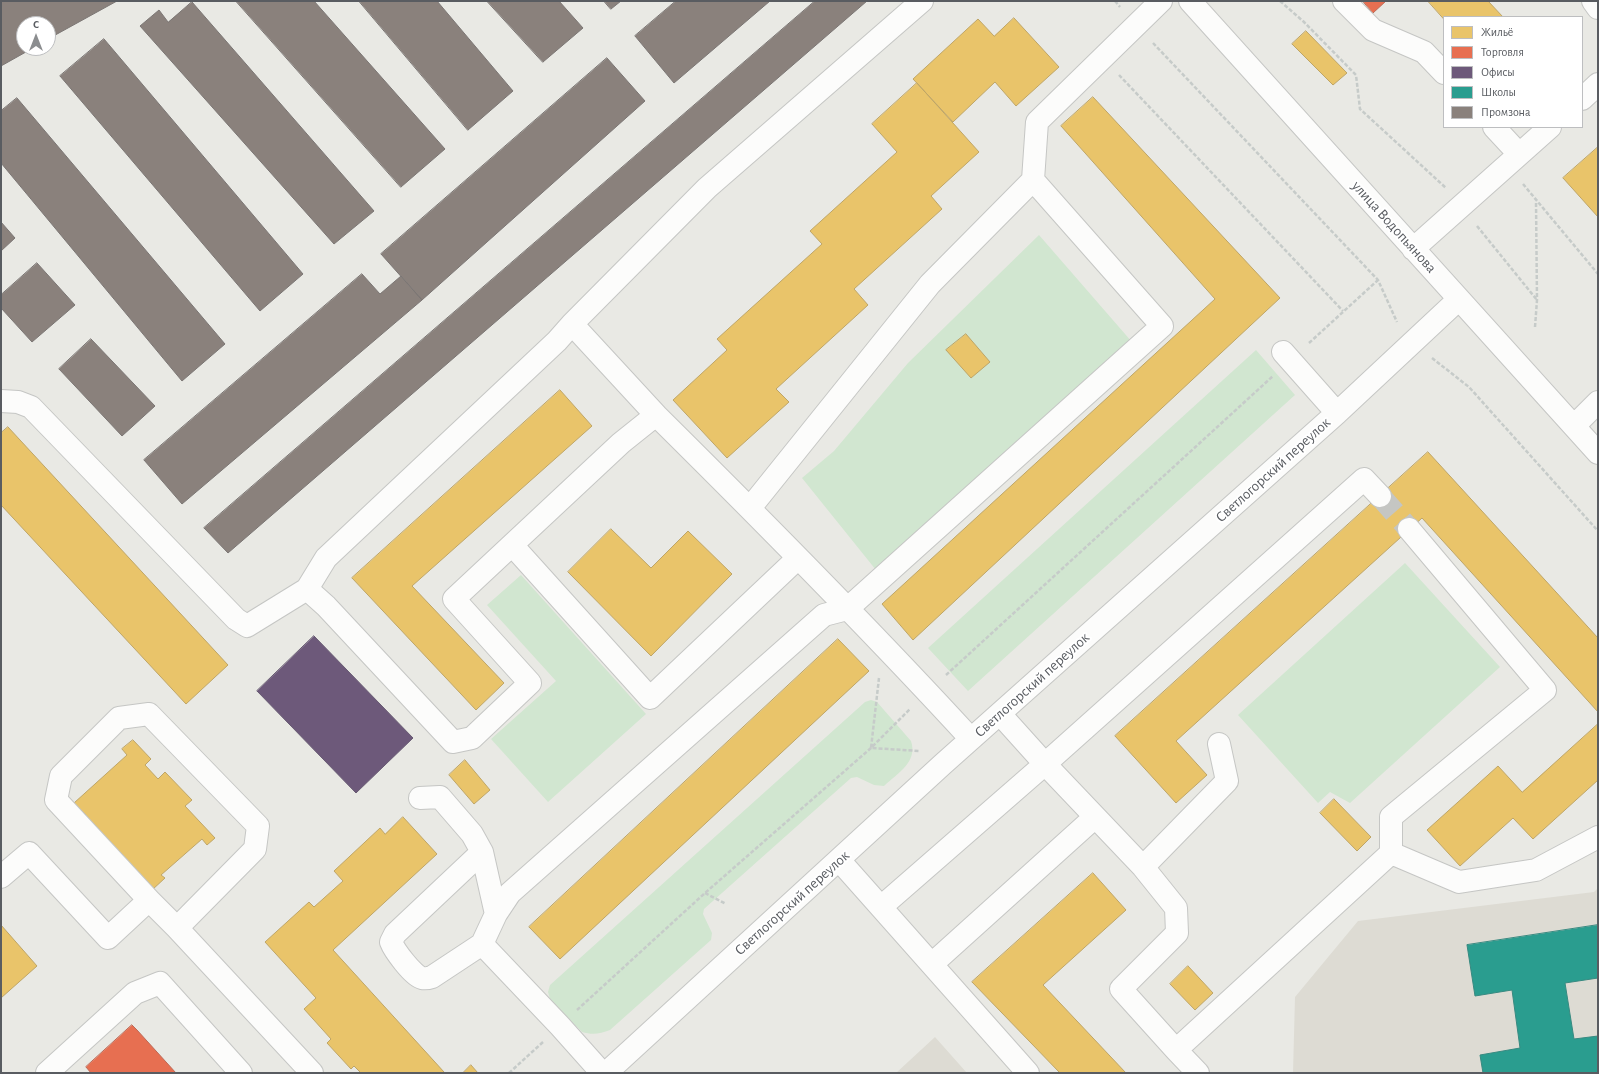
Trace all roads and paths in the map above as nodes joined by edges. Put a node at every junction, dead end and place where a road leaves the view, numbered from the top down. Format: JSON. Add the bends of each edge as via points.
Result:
{"nodes":[{"id":1,"x":922,"y":1,"type":"edge"},
{"id":2,"x":1115,"y":1,"type":"edge"},
{"id":3,"x":1161,"y":1,"type":"edge"},
{"id":4,"x":1190,"y":1,"type":"edge"},
{"id":5,"x":1280,"y":1,"type":"edge"},
{"id":6,"x":1344,"y":1,"type":"edge"},
{"id":7,"x":1593,"y":1,"type":"edge"},
{"id":8,"x":1598,"y":8,"type":"edge"},
{"id":9,"x":1136,"y":24,"type":"junction"},
{"id":10,"x":1102,"y":58,"type":"junction"},
{"id":11,"x":1443,"y":72,"type":"edge"},
{"id":12,"x":1598,"y":84,"type":"edge"},
{"id":13,"x":1583,"y":97,"type":"edge"},
{"id":14,"x":1495,"y":128,"type":"edge"},
{"id":15,"x":1549,"y":128,"type":"edge"},
{"id":16,"x":1514,"y":159,"type":"junction"},
{"id":17,"x":1033,"y":180,"type":"junction"},
{"id":18,"x":1536,"y":200,"type":"junction"},
{"id":19,"x":1461,"y":207,"type":"junction"},
{"id":20,"x":1413,"y":249,"type":"junction"},
{"id":21,"x":1598,"y":274,"type":"edge"},
{"id":22,"x":1459,"y":299,"type":"junction"},
{"id":23,"x":1537,"y":300,"type":"junction"},
{"id":24,"x":1344,"y":311,"type":"dead end"},
{"id":25,"x":572,"y":324,"type":"junction"},
{"id":26,"x":1399,"y":326,"type":"dead end"},
{"id":27,"x":1535,"y":327,"type":"dead end"},
{"id":28,"x":1283,"y":352,"type":"dead end"},
{"id":29,"x":1429,"y":356,"type":"dead end"},
{"id":30,"x":1,"y":401,"type":"edge"},
{"id":31,"x":1598,"y":402,"type":"edge"},
{"id":32,"x":1336,"y":413,"type":"junction"},
{"id":33,"x":656,"y":415,"type":"junction"},
{"id":34,"x":1574,"y":426,"type":"junction"},
{"id":35,"x":1598,"y":453,"type":"edge"},
{"id":36,"x":1380,"y":496,"type":"tunnel mouth"},
{"id":37,"x":750,"y":508,"type":"junction"},
{"id":38,"x":1409,"y":529,"type":"tunnel mouth"},
{"id":39,"x":1598,"y":531,"type":"edge"},
{"id":40,"x":513,"y":546,"type":"junction"},
{"id":41,"x":798,"y":558,"type":"junction"},
{"id":42,"x":307,"y":589,"type":"junction"},
{"id":43,"x":847,"y":609,"type":"junction"},
{"id":44,"x":884,"y":644,"type":"junction"},
{"id":45,"x":1000,"y":714,"type":"junction"},
{"id":46,"x":971,"y":739,"type":"junction"},
{"id":47,"x":1219,"y":744,"type":"dead end"},
{"id":48,"x":921,"y":751,"type":"dead end"},
{"id":49,"x":1045,"y":764,"type":"junction"},
{"id":50,"x":420,"y":798,"type":"dead end"},
{"id":51,"x":1095,"y":817,"type":"junction"},
{"id":52,"x":1598,"y":837,"type":"edge"},
{"id":53,"x":482,"y":852,"type":"junction"},
{"id":54,"x":1391,"y":853,"type":"junction"},
{"id":55,"x":839,"y":860,"type":"junction"},
{"id":56,"x":1143,"y":867,"type":"junction"},
{"id":57,"x":1,"y":877,"type":"edge"},
{"id":58,"x":705,"y":893,"type":"dead end"},
{"id":59,"x":149,"y":900,"type":"junction"},
{"id":60,"x":726,"y":904,"type":"dead end"},
{"id":61,"x":881,"y":907,"type":"junction"},
{"id":62,"x":496,"y":914,"type":"junction"},
{"id":63,"x":177,"y":928,"type":"junction"},
{"id":64,"x":482,"y":944,"type":"junction"},
{"id":65,"x":932,"y":964,"type":"junction"},
{"id":66,"x":1176,"y":1050,"type":"junction"},
{"id":67,"x":47,"y":1073,"type":"edge"},
{"id":68,"x":241,"y":1073,"type":"edge"},
{"id":69,"x":312,"y":1073,"type":"edge"},
{"id":70,"x":602,"y":1073,"type":"edge"},
{"id":71,"x":606,"y":1073,"type":"edge"},
{"id":72,"x":1028,"y":1073,"type":"edge"},
{"id":73,"x":1198,"y":1073,"type":"edge"}],
"edges":[{"from":1,"to":25,"type":"street","via":[[707,188]]},
{"from":2,"to":9,"type":"path"},
{"from":3,"to":9,"type":"street"},
{"from":4,"to":20,"type":"street","name":"улица Водопьянова"},
{"from":5,"to":19,"type":"path","via":[[1356,75],[1360,109],[1442,183]]},
{"from":6,"to":11,"type":"street","via":[[1373,30],[1424,52]]},
{"from":7,"to":8,"type":"street"},
{"from":9,"to":10,"type":"street"},
{"from":9,"to":26,"type":"path","via":[[1378,280]]},
{"from":10,"to":17,"type":"street","via":[[1036,122]]},
{"from":10,"to":24,"type":"path"},
{"from":12,"to":13,"type":"street"},
{"from":14,"to":16,"type":"street"},
{"from":15,"to":16,"type":"street"},
{"from":16,"to":18,"type":"path"},
{"from":16,"to":19,"type":"street"},
{"from":17,"to":37,"type":"street","via":[[930,284]]},
{"from":17,"to":43,"type":"street","via":[[1162,326]]},
{"from":18,"to":21,"type":"path"},
{"from":18,"to":23,"type":"path"},
{"from":19,"to":20,"type":"street"},
{"from":19,"to":23,"type":"path"},
{"from":20,"to":22,"type":"street","name":"улица Водопьянова"},
{"from":22,"to":32,"type":"street","name":"Светлогорский переулок"},
{"from":22,"to":34,"type":"street","name":"улица Водопьянова"},
{"from":23,"to":27,"type":"path"},
{"from":25,"to":33,"type":"street"},
{"from":25,"to":42,"type":"street","via":[[326,558]]},
{"from":28,"to":32,"type":"street"},
{"from":29,"to":39,"type":"path","via":[[1469,387]]},
{"from":30,"to":42,"type":"street","via":[[18,402],[31,407],[236,619],[247,626]]},
{"from":31,"to":34,"type":"street"},
{"from":32,"to":45,"type":"street","name":"Светлогорский переулок"},
{"from":33,"to":37,"type":"street"},
{"from":33,"to":40,"type":"street","via":[[621,443]]},
{"from":34,"to":35,"type":"street","name":"улица Водопьянова"},
{"from":36,"to":49,"type":"street","via":[[1364,479]]},
{"from":37,"to":41,"type":"street"},
{"from":38,"to":54,"type":"street","via":[[1545,690],[1391,817]]},
{"from":40,"to":41,"type":"street","via":[[650,698]]},
{"from":40,"to":42,"type":"street","via":[[454,599],[530,683],[472,738],[453,742],[326,606]]},
{"from":41,"to":43,"type":"street"},
{"from":43,"to":44,"type":"street"},
{"from":43,"to":62,"type":"street","via":[[824,615],[510,893]]},
{"from":44,"to":46,"type":"street"},
{"from":44,"to":48,"type":"path","via":[[870,748]]},
{"from":45,"to":46,"type":"street","name":"Светлогорский переулок"},
{"from":45,"to":49,"type":"street"},
{"from":46,"to":55,"type":"street","name":"Светлогорский переулок"},
{"from":47,"to":56,"type":"street","via":[[1227,781]]},
{"from":49,"to":51,"type":"street"},
{"from":49,"to":61,"type":"street"},
{"from":50,"to":53,"type":"street","via":[[440,797],[472,834]]},
{"from":51,"to":56,"type":"street"},
{"from":51,"to":65,"type":"street"},
{"from":52,"to":54,"type":"street","via":[[1536,870],[1459,882]]},
{"from":53,"to":62,"type":"street"},
{"from":53,"to":64,"type":"street","via":[[395,934],[391,942],[418,977],[424,979],[432,977]]},
{"from":54,"to":66,"type":"street"},
{"from":55,"to":61,"type":"street"},
{"from":55,"to":71,"type":"street","name":"Светлогорский переулок"},
{"from":56,"to":66,"type":"street","via":[[1176,908],[1178,933],[1121,989]]},
{"from":57,"to":59,"type":"street","via":[[29,854],[108,938]]},
{"from":58,"to":60,"type":"path"},
{"from":59,"to":63,"type":"street"},
{"from":59,"to":63,"type":"street","via":[[56,800],[61,776],[119,718],[149,714],[258,826],[255,849]]},
{"from":61,"to":65,"type":"street"},
{"from":62,"to":64,"type":"street"},
{"from":63,"to":69,"type":"street"},
{"from":64,"to":70,"type":"street"},
{"from":65,"to":72,"type":"street"},
{"from":66,"to":73,"type":"street"},
{"from":67,"to":68,"type":"street","via":[[135,993],[160,983]]}]}
